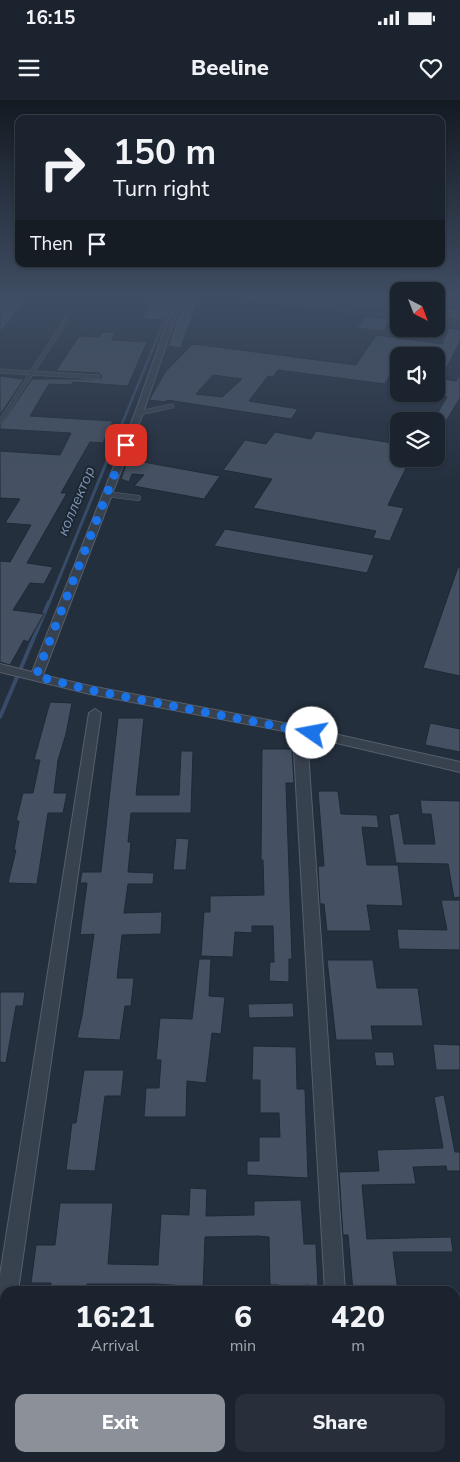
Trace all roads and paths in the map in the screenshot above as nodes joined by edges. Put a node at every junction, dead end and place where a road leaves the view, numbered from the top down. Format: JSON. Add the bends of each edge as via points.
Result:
{"nodes":[{"id":1,"x":42,"y":359,"type":"edge"},
{"id":2,"x":158,"y":359,"type":"edge"},
{"id":3,"x":0,"y":371,"type":"edge"},
{"id":4,"x":33,"y":373,"type":"junction"},
{"id":5,"x":98,"y":377,"type":"dead end"},
{"id":6,"x":172,"y":406,"type":"dead end"},
{"id":7,"x":139,"y":413,"type":"junction"},
{"id":8,"x":0,"y":422,"type":"edge"},
{"id":9,"x":107,"y":494,"type":"junction"},
{"id":10,"x":138,"y":498,"type":"dead end"},
{"id":11,"x":0,"y":668,"type":"edge"},
{"id":12,"x":34,"y":675,"type":"junction"},
{"id":13,"x":95,"y":713,"type":"dead end"},
{"id":14,"x":301,"y":751,"type":"dead end"},
{"id":15,"x":460,"y":767,"type":"edge"},
{"id":16,"x":9,"y":1286,"type":"edge"},
{"id":17,"x":336,"y":1286,"type":"edge"}],
"edges":[{"from":1,"to":4,"type":"lane"},
{"from":2,"to":7,"type":"street"},
{"from":3,"to":4,"type":"lane"},
{"from":4,"to":5,"type":"lane"},
{"from":4,"to":8,"type":"lane"},
{"from":6,"to":7,"type":"lane"},
{"from":7,"to":9,"type":"street"},
{"from":9,"to":10,"type":"lane"},
{"from":9,"to":12,"type":"street"},
{"from":11,"to":12,"type":"street"},
{"from":12,"to":15,"type":"street","via":[[90,690],[294,729]]},
{"from":13,"to":16,"type":"street"},
{"from":14,"to":17,"type":"street"}]}
